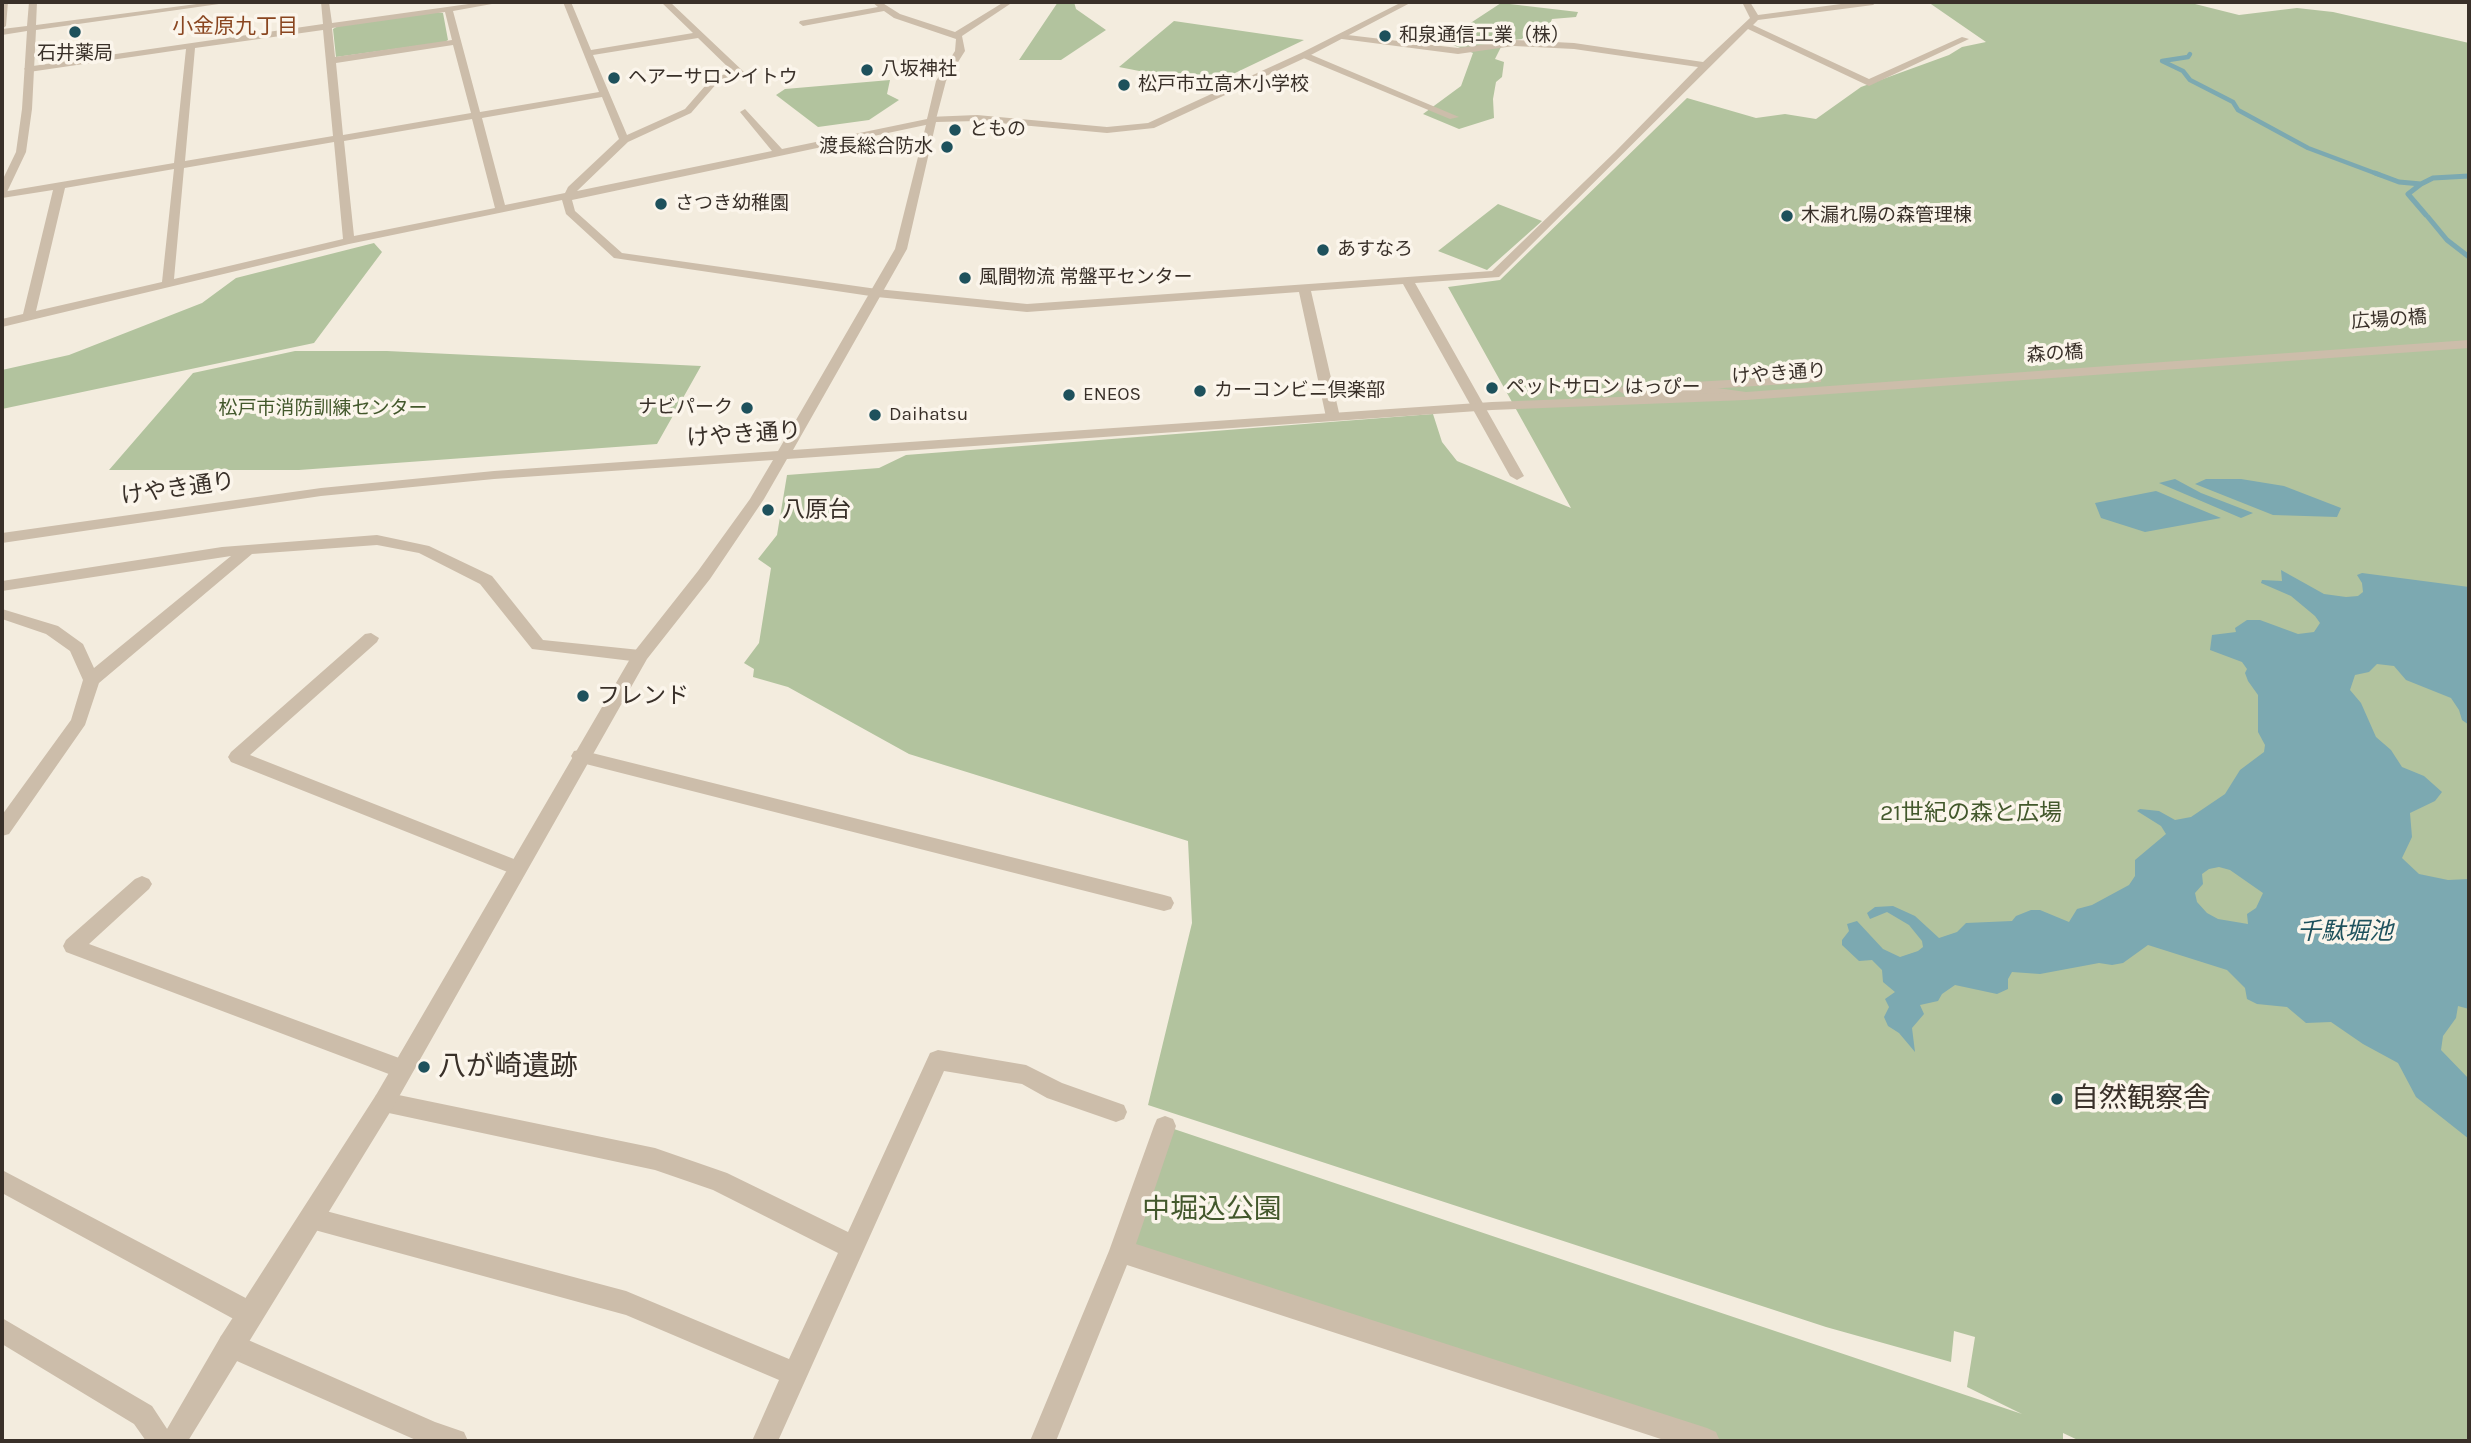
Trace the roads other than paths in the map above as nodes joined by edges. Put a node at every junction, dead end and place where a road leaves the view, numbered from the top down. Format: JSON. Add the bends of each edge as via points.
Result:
{"nodes":[{"id":1,"x":4,"y":2,"type":"edge"},
{"id":2,"x":33,"y":2,"type":"edge"},
{"id":3,"x":229,"y":2,"type":"edge"},
{"id":4,"x":325,"y":2,"type":"edge"},
{"id":5,"x":499,"y":2,"type":"edge"},
{"id":6,"x":566,"y":2,"type":"edge"},
{"id":7,"x":664,"y":2,"type":"edge"},
{"id":8,"x":876,"y":2,"type":"edge"},
{"id":9,"x":1009,"y":2,"type":"edge"},
{"id":10,"x":1408,"y":2,"type":"edge"},
{"id":11,"x":1746,"y":2,"type":"edge"},
{"id":12,"x":1873,"y":2,"type":"edge"},
{"id":13,"x":471,"y":4,"type":"edge"},
{"id":14,"x":448,"y":9,"type":"junction"},
{"id":15,"x":884,"y":9,"type":"junction"},
{"id":16,"x":1751,"y":22,"type":"junction"},
{"id":17,"x":803,"y":23,"type":"dead end"},
{"id":18,"x":327,"y":25,"type":"junction"},
{"id":19,"x":2,"y":26,"type":"edge"},
{"id":20,"x":31,"y":28,"type":"junction"},
{"id":21,"x":2,"y":32,"type":"edge"},
{"id":22,"x":957,"y":35,"type":"junction"},
{"id":23,"x":700,"y":36,"type":"junction"},
{"id":24,"x":1342,"y":36,"type":"junction"},
{"id":25,"x":1965,"y":39,"type":"dead end"},
{"id":26,"x":456,"y":42,"type":"junction"},
{"id":27,"x":191,"y":45,"type":"junction"},
{"id":28,"x":587,"y":53,"type":"junction"},
{"id":29,"x":1304,"y":55,"type":"junction"},
{"id":30,"x":330,"y":61,"type":"junction"},
{"id":31,"x":1704,"y":65,"type":"junction"},
{"id":32,"x":29,"y":69,"type":"junction"},
{"id":33,"x":604,"y":94,"type":"junction"},
{"id":34,"x":745,"y":112,"type":"dead end"},
{"id":35,"x":477,"y":116,"type":"junction"},
{"id":36,"x":1454,"y":117,"type":"dead end"},
{"id":37,"x":931,"y":120,"type":"junction"},
{"id":38,"x":337,"y":138,"type":"junction"},
{"id":39,"x":624,"y":141,"type":"junction"},
{"id":40,"x":779,"y":153,"type":"junction"},
{"id":41,"x":181,"y":164,"type":"junction"},
{"id":42,"x":60,"y":185,"type":"junction"},
{"id":43,"x":2,"y":193,"type":"edge"},
{"id":44,"x":567,"y":197,"type":"junction"},
{"id":45,"x":501,"y":210,"type":"junction"},
{"id":46,"x":349,"y":241,"type":"junction"},
{"id":47,"x":1408,"y":282,"type":"junction"},
{"id":48,"x":168,"y":283,"type":"junction"},
{"id":49,"x":1305,"y":290,"type":"junction"},
{"id":50,"x":877,"y":293,"type":"junction"},
{"id":51,"x":29,"y":316,"type":"junction"},
{"id":52,"x":2,"y":323,"type":"edge"},
{"id":53,"x":2469,"y":334,"type":"edge"},
{"id":54,"x":2469,"y":344,"type":"edge"},
{"id":55,"x":2240,"y":349,"type":"joint"},
{"id":56,"x":2252,"y":359,"type":"joint"},
{"id":57,"x":1855,"y":382,"type":"junction"},
{"id":58,"x":1636,"y":390,"type":"junction"},
{"id":59,"x":1746,"y":396,"type":"junction"},
{"id":60,"x":1486,"y":406,"type":"junction"},
{"id":61,"x":1333,"y":417,"type":"junction"},
{"id":62,"x":783,"y":455,"type":"junction"},
{"id":63,"x":1517,"y":476,"type":"dead end"},
{"id":64,"x":2,"y":538,"type":"edge"},
{"id":65,"x":247,"y":551,"type":"junction"},
{"id":66,"x":2,"y":586,"type":"edge"},
{"id":67,"x":2,"y":614,"type":"edge"},
{"id":68,"x":371,"y":638,"type":"dead end"},
{"id":69,"x":640,"y":656,"type":"junction"},
{"id":70,"x":91,"y":681,"type":"junction"},
{"id":71,"x":580,"y":756,"type":"junction"},
{"id":72,"x":2,"y":829,"type":"edge"},
{"id":73,"x":517,"y":868,"type":"junction"},
{"id":74,"x":142,"y":884,"type":"dead end"},
{"id":75,"x":1164,"y":903,"type":"dead end"},
{"id":76,"x":402,"y":1069,"type":"junction"},
{"id":77,"x":384,"y":1102,"type":"junction"},
{"id":78,"x":1116,"y":1112,"type":"dead end"},
{"id":79,"x":1165,"y":1126,"type":"dead end"},
{"id":80,"x":2,"y":1181,"type":"edge"},
{"id":81,"x":311,"y":1218,"type":"junction"},
{"id":82,"x":854,"y":1248,"type":"junction"},
{"id":83,"x":1121,"y":1251,"type":"junction"},
{"id":84,"x":250,"y":1314,"type":"junction"},
{"id":85,"x":2,"y":1330,"type":"edge"},
{"id":86,"x":230,"y":1345,"type":"junction"},
{"id":87,"x":795,"y":1374,"type":"junction"},
{"id":88,"x":440,"y":1439,"type":"edge"},
{"id":89,"x":162,"y":1441,"type":"edge"},
{"id":90,"x":173,"y":1441,"type":"edge"},
{"id":91,"x":765,"y":1441,"type":"edge"},
{"id":92,"x":1043,"y":1441,"type":"edge"},
{"id":93,"x":1707,"y":1441,"type":"edge"}],
"edges":[{"from":1,"to":19,"type":"street"},
{"from":2,"to":20,"type":"street"},
{"from":3,"to":20,"type":"street"},
{"from":4,"to":18,"type":"street"},
{"from":5,"to":13,"type":"street"},
{"from":6,"to":28,"type":"street"},
{"from":7,"to":23,"type":"street"},
{"from":8,"to":15,"type":"street"},
{"from":9,"to":22,"type":"street"},
{"from":10,"to":24,"type":"street"},
{"from":11,"to":16,"type":"street"},
{"from":12,"to":16,"type":"street"},
{"from":13,"to":14,"type":"street"},
{"from":14,"to":18,"type":"street","via":[[398,12]]},
{"from":14,"to":26,"type":"street"},
{"from":15,"to":17,"type":"street"},
{"from":15,"to":22,"type":"street"},
{"from":16,"to":25,"type":"street","via":[[1869,83]]},
{"from":16,"to":31,"type":"street"},
{"from":18,"to":27,"type":"street"},
{"from":18,"to":30,"type":"street"},
{"from":20,"to":21,"type":"street"},
{"from":20,"to":32,"type":"street"},
{"from":22,"to":37,"type":"street","via":[[960,51],[941,81]]},
{"from":23,"to":28,"type":"street"},
{"from":23,"to":39,"type":"street","via":[[740,74],[715,80],[688,111]]},
{"from":24,"to":29,"type":"street"},
{"from":24,"to":31,"type":"street","via":[[1458,51],[1514,43],[1574,46]]},
{"from":26,"to":30,"type":"street"},
{"from":26,"to":35,"type":"street"},
{"from":27,"to":32,"type":"street"},
{"from":27,"to":41,"type":"street"},
{"from":28,"to":33,"type":"street"},
{"from":29,"to":36,"type":"street"},
{"from":29,"to":37,"type":"street","via":[[1160,123],[1137,129],[977,118]]},
{"from":30,"to":38,"type":"street"},
{"from":31,"to":47,"type":"street","via":[[1495,274]]},
{"from":32,"to":43,"type":"street","via":[[21,152]]},
{"from":33,"to":35,"type":"street"},
{"from":33,"to":39,"type":"street"},
{"from":34,"to":40,"type":"street"},
{"from":35,"to":38,"type":"street"},
{"from":35,"to":45,"type":"street"},
{"from":37,"to":40,"type":"street"},
{"from":37,"to":50,"type":"street","via":[[901,249]]},
{"from":38,"to":41,"type":"street"},
{"from":38,"to":46,"type":"street"},
{"from":39,"to":44,"type":"street"},
{"from":40,"to":44,"type":"street"},
{"from":41,"to":42,"type":"street"},
{"from":41,"to":48,"type":"street"},
{"from":42,"to":43,"type":"street"},
{"from":42,"to":51,"type":"street"},
{"from":44,"to":45,"type":"street"},
{"from":44,"to":50,"type":"street","via":[[570,212],[623,258]]},
{"from":45,"to":46,"type":"street"},
{"from":46,"to":48,"type":"street"},
{"from":47,"to":49,"type":"street"},
{"from":47,"to":60,"type":"street"},
{"from":48,"to":51,"type":"street"},
{"from":49,"to":50,"type":"street","via":[[1027,309]]},
{"from":49,"to":61,"type":"street"},
{"from":50,"to":62,"type":"street"},
{"from":51,"to":52,"type":"street"},
{"from":53,"to":55,"type":"street","name":"広場の橋"},
{"from":54,"to":56,"type":"street","name":"広場の橋"},
{"from":55,"to":57,"type":"street","name":"森の橋"},
{"from":56,"to":57,"type":"street","name":"森の橋"},
{"from":57,"to":58,"type":"street","name":"けやき通り"},
{"from":57,"to":59,"type":"street","name":"けやき通り"},
{"from":58,"to":59,"type":"street","via":[[1644,394],[1710,391]]},
{"from":58,"to":60,"type":"street","name":"けやき通り"},
{"from":59,"to":60,"type":"street","name":"けやき通り"},
{"from":60,"to":61,"type":"street","name":"けやき通り"},
{"from":60,"to":63,"type":"street"},
{"from":61,"to":62,"type":"street","name":"けやき通り"},
{"from":62,"to":64,"type":"street","name":"けやき通り","via":[[321,492]]},
{"from":62,"to":69,"type":"street","via":[[704,575]]},
{"from":65,"to":66,"type":"street"},
{"from":65,"to":69,"type":"street","via":[[377,540],[424,549],[486,580],[538,645]]},
{"from":65,"to":70,"type":"street"},
{"from":67,"to":70,"type":"street","via":[[52,630],[77,648]]},
{"from":68,"to":73,"type":"street","via":[[237,757]]},
{"from":69,"to":71,"type":"street"},
{"from":70,"to":72,"type":"street","via":[[79,720]]},
{"from":71,"to":73,"type":"street"},
{"from":71,"to":75,"type":"street"},
{"from":73,"to":76,"type":"street"},
{"from":74,"to":76,"type":"street","via":[[73,946]]},
{"from":76,"to":77,"type":"street"},
{"from":77,"to":81,"type":"street"},
{"from":77,"to":82,"type":"street","via":[[655,1159],[719,1181]]},
{"from":78,"to":82,"type":"street","via":[[1055,1091],[1026,1075],[938,1060]]},
{"from":79,"to":83,"type":"street"},
{"from":80,"to":84,"type":"street"},
{"from":81,"to":84,"type":"street"},
{"from":81,"to":87,"type":"street","via":[[626,1303]]},
{"from":82,"to":87,"type":"street"},
{"from":83,"to":92,"type":"street"},
{"from":83,"to":93,"type":"street"},
{"from":84,"to":86,"type":"street"},
{"from":85,"to":89,"type":"street","via":[[143,1415]]},
{"from":86,"to":88,"type":"street"},
{"from":86,"to":90,"type":"street"},
{"from":87,"to":91,"type":"street"}]}
